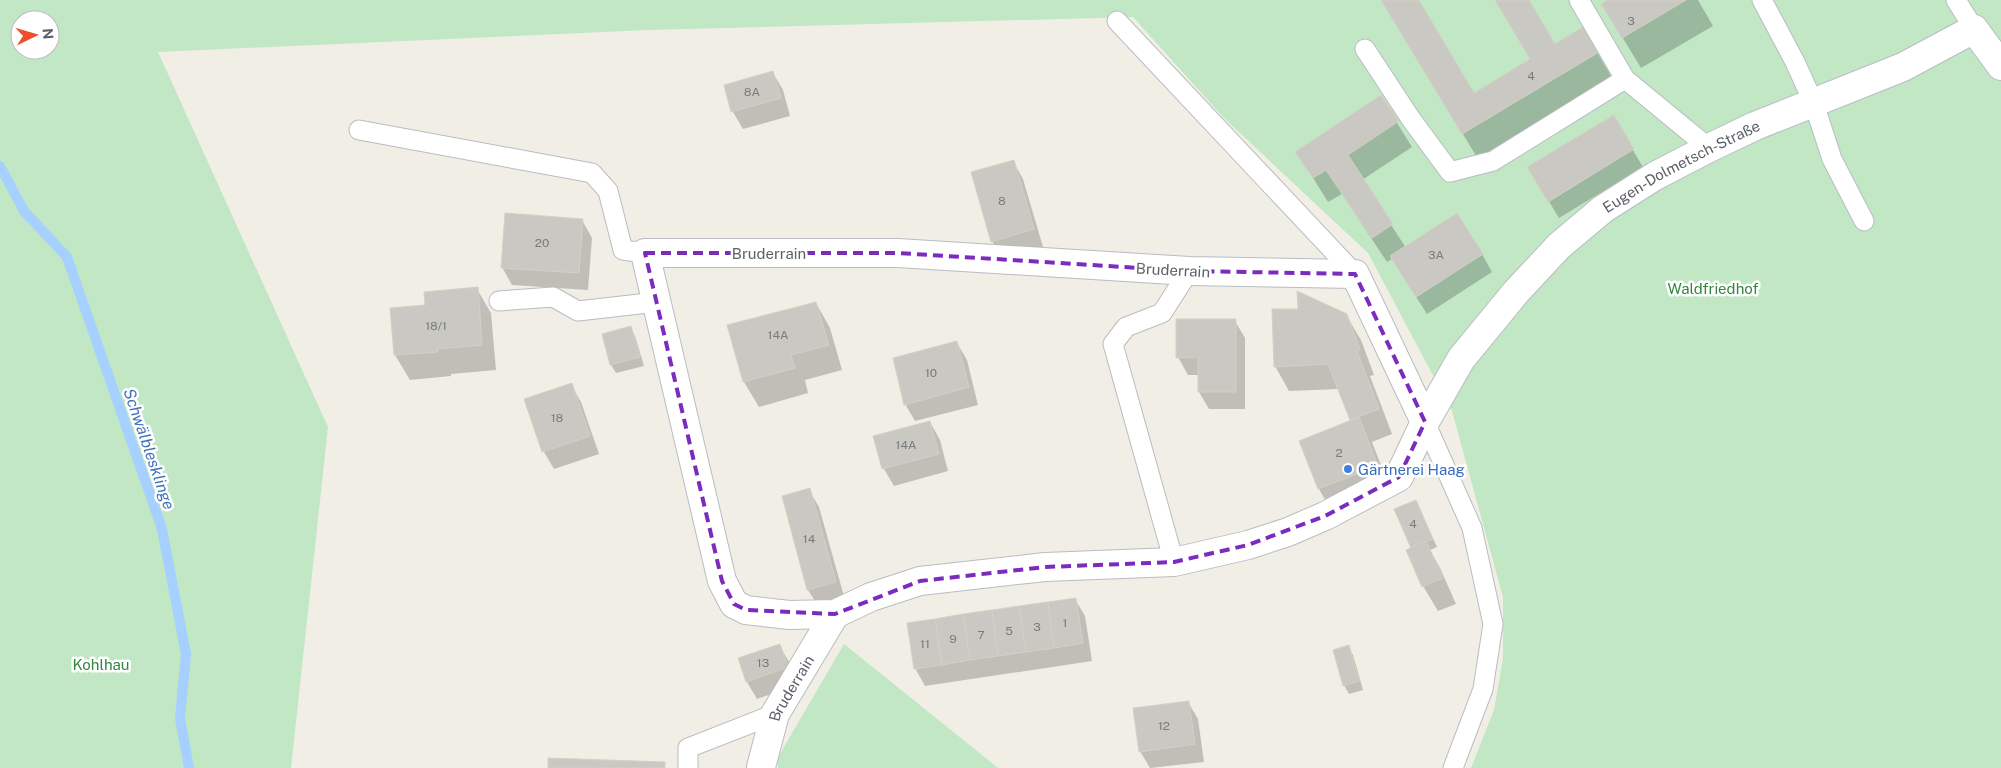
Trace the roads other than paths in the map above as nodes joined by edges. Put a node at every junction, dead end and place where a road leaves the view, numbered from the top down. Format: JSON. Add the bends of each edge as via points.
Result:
{"nodes":[{"id":1,"x":1579,"y":0,"type":"edge"},
{"id":2,"x":1762,"y":0,"type":"edge"},
{"id":3,"x":1956,"y":0,"type":"edge"},
{"id":4,"x":1117,"y":21,"type":"dead end"},
{"id":5,"x":1974,"y":30,"type":"junction"},
{"id":6,"x":1366,"y":49,"type":"dead end"},
{"id":7,"x":2001,"y":66,"type":"edge"},
{"id":8,"x":1625,"y":79,"type":"junction"},
{"id":9,"x":1814,"y":104,"type":"junction"},
{"id":10,"x":359,"y":130,"type":"dead end"},
{"id":11,"x":1709,"y":148,"type":"junction"},
{"id":12,"x":1864,"y":221,"type":"dead end"},
{"id":13,"x":645,"y":253,"type":"junction"},
{"id":14,"x":1189,"y":271,"type":"junction"},
{"id":15,"x":1355,"y":274,"type":"junction"},
{"id":16,"x":499,"y":301,"type":"dead end"},
{"id":17,"x":657,"y":302,"type":"junction"},
{"id":18,"x":1425,"y":422,"type":"junction"},
{"id":19,"x":1174,"y":562,"type":"junction"},
{"id":20,"x":836,"y":614,"type":"junction"},
{"id":21,"x":775,"y":714,"type":"junction"},
{"id":22,"x":760,"y":767,"type":"edge"},
{"id":23,"x":688,"y":768,"type":"edge"},
{"id":24,"x":1453,"y":768,"type":"edge"}],
"edges":[{"from":1,"to":8,"type":"lane"},
{"from":2,"to":9,"type":"lane"},
{"from":3,"to":5,"type":"lane"},
{"from":4,"to":15,"type":"lane"},
{"from":5,"to":7,"type":"street"},
{"from":5,"to":9,"type":"street","name":"Eugen-Dolmetsch-Straße","via":[[1903,67]]},
{"from":6,"to":8,"type":"lane","via":[[1450,172],[1493,161]]},
{"from":8,"to":11,"type":"lane"},
{"from":9,"to":11,"type":"street","name":"Eugen-Dolmetsch-Straße","via":[[1755,126]]},
{"from":9,"to":12,"type":"lane","via":[[1832,159]]},
{"from":10,"to":13,"type":"lane","via":[[592,173],[608,191],[623,250]]},
{"from":11,"to":18,"type":"street","name":"Eugen-Dolmetsch-Straße","via":[[1603,209],[1559,246],[1461,359]]},
{"from":13,"to":14,"type":"street","name":"Bruderrain","via":[[898,253]]},
{"from":13,"to":17,"type":"street"},
{"from":14,"to":15,"type":"street","name":"Bruderrain"},
{"from":14,"to":19,"type":"lane","via":[[1162,313],[1126,327],[1114,344]]},
{"from":15,"to":18,"type":"street"},
{"from":16,"to":17,"type":"lane","via":[[553,298],[578,311]]},
{"from":17,"to":20,"type":"street","via":[[722,581],[734,604],[752,612]]},
{"from":18,"to":19,"type":"street","via":[[1399,477],[1288,532]]},
{"from":18,"to":24,"type":"lane","via":[[1472,528],[1493,624],[1483,689]]},
{"from":19,"to":20,"type":"street","via":[[1045,567],[920,581],[871,597]]},
{"from":20,"to":21,"type":"street","name":"Bruderrain"},
{"from":21,"to":22,"type":"street","name":"Bruderrain"},
{"from":21,"to":23,"type":"lane","via":[[688,748]]}]}
